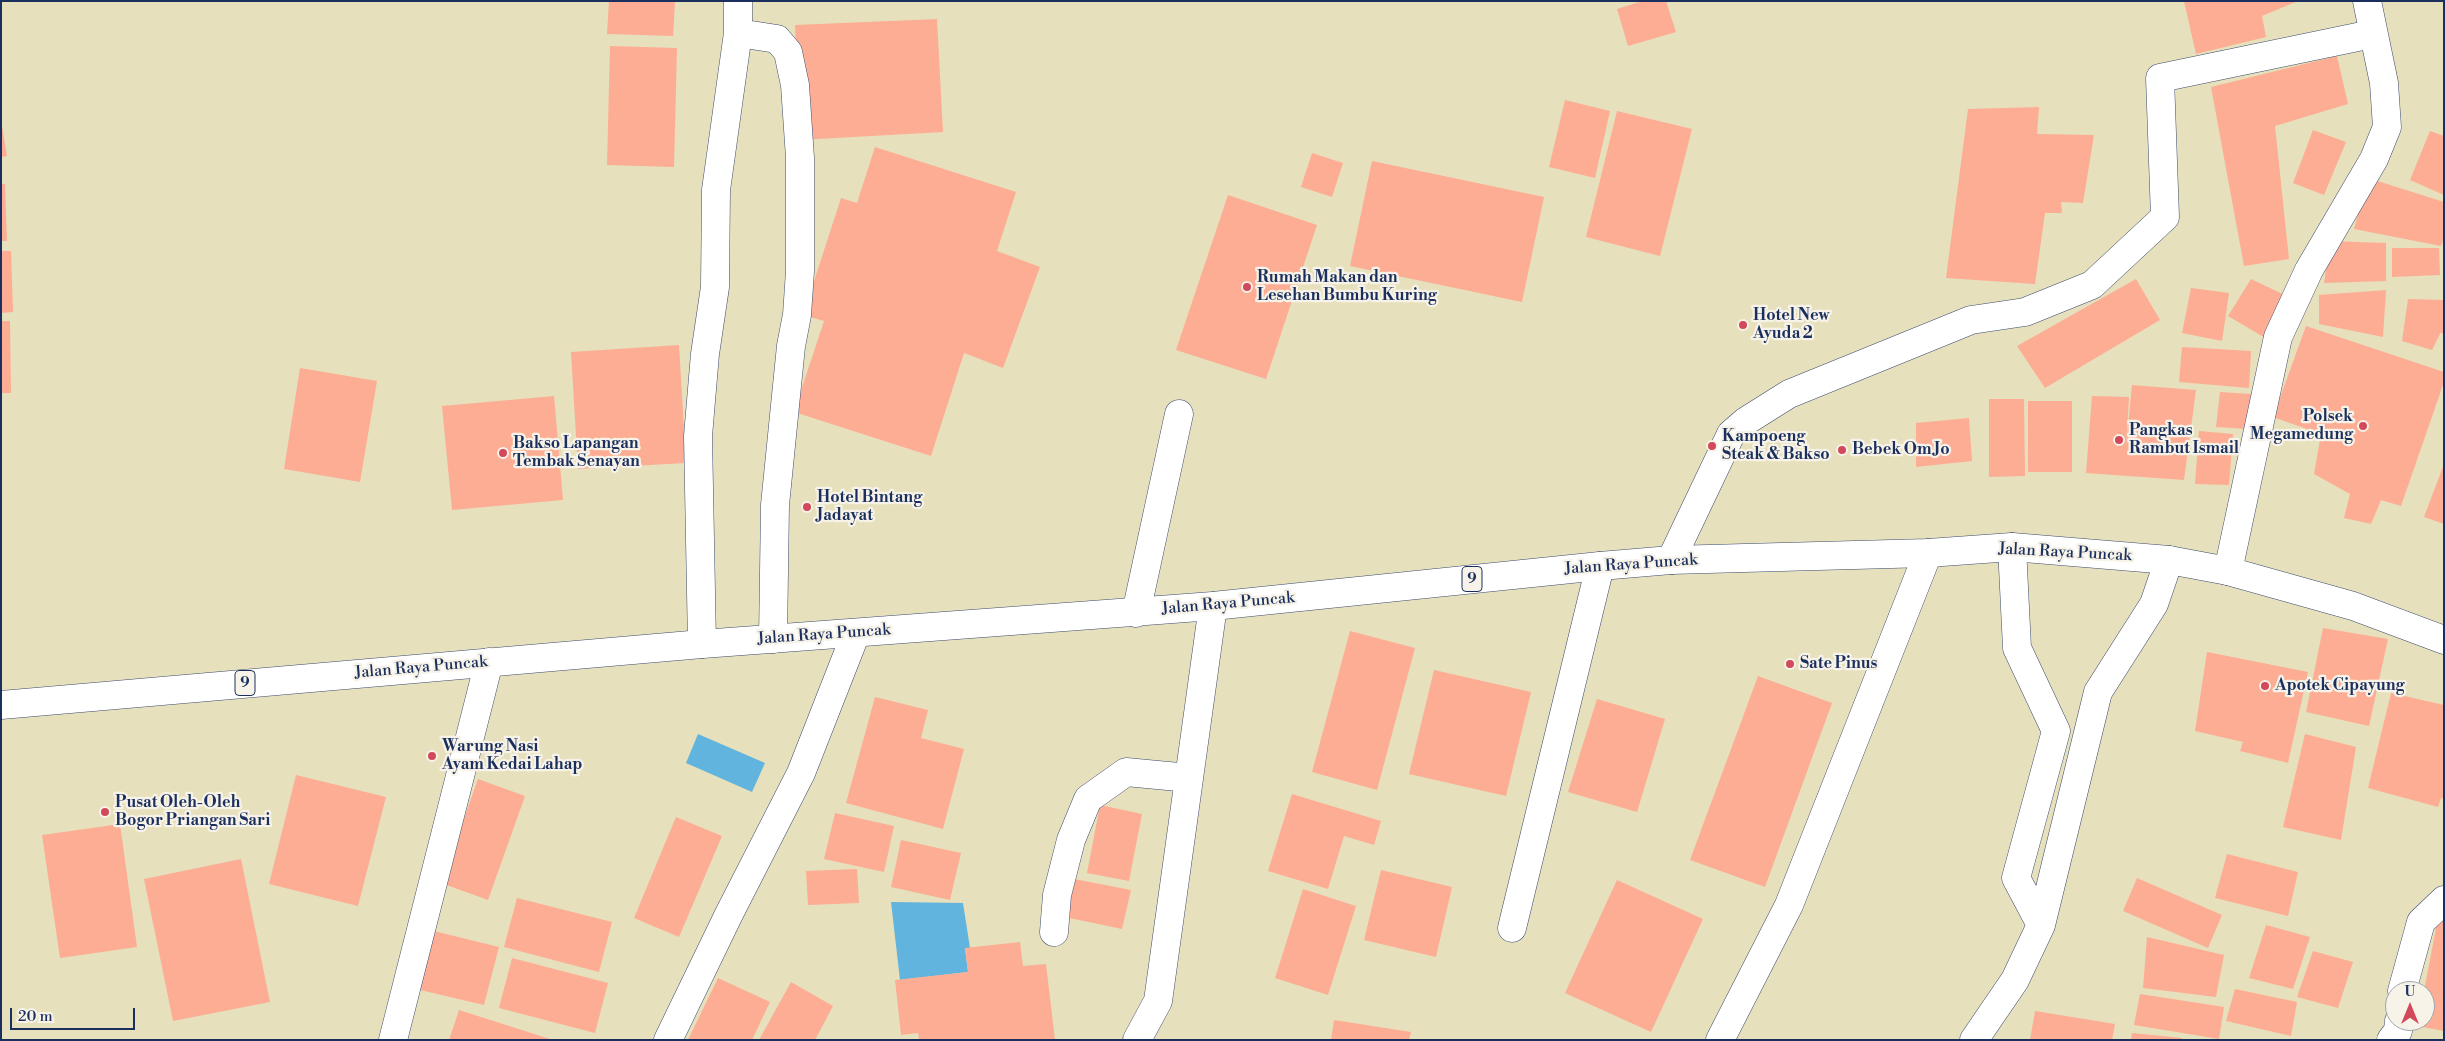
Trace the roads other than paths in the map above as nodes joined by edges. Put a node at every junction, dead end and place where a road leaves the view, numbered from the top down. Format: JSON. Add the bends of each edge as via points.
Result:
{"nodes":[{"id":1,"x":738,"y":1,"type":"edge"},
{"id":2,"x":2367,"y":1,"type":"edge"},
{"id":3,"x":738,"y":33,"type":"junction"},
{"id":4,"x":2372,"y":34,"type":"junction"},
{"id":5,"x":1179,"y":414,"type":"dead end"},
{"id":6,"x":2012,"y":547,"type":"junction"},
{"id":7,"x":1928,"y":553,"type":"junction"},
{"id":8,"x":1671,"y":560,"type":"junction"},
{"id":9,"x":2169,"y":560,"type":"junction"},
{"id":10,"x":1600,"y":566,"type":"junction"},
{"id":11,"x":2228,"y":571,"type":"junction"},
{"id":12,"x":1212,"y":606,"type":"junction"},
{"id":13,"x":1136,"y":613,"type":"junction"},
{"id":14,"x":856,"y":633,"type":"junction"},
{"id":15,"x":773,"y":640,"type":"junction"},
{"id":16,"x":2444,"y":640,"type":"edge"},
{"id":17,"x":702,"y":644,"type":"junction"},
{"id":18,"x":489,"y":662,"type":"junction"},
{"id":19,"x":1,"y":705,"type":"edge"},
{"id":20,"x":1189,"y":778,"type":"junction"},
{"id":21,"x":2444,"y":900,"type":"edge"},
{"id":22,"x":2041,"y":925,"type":"junction"},
{"id":23,"x":1512,"y":928,"type":"dead end"},
{"id":24,"x":1054,"y":932,"type":"dead end"},
{"id":25,"x":2405,"y":981,"type":"edge"},
{"id":26,"x":393,"y":1040,"type":"edge"},
{"id":27,"x":668,"y":1040,"type":"edge"},
{"id":28,"x":1137,"y":1040,"type":"edge"},
{"id":29,"x":1720,"y":1040,"type":"edge"},
{"id":30,"x":1974,"y":1040,"type":"edge"}],
"edges":[{"from":1,"to":3,"type":"main road"},
{"from":2,"to":4,"type":"main road"},
{"from":3,"to":15,"type":"main road","via":[[777,39],[788,52],[795,85],[799,148],[798,314],[791,346],[776,505]]},
{"from":3,"to":17,"type":"main road","via":[[716,190],[715,287],[698,436]]},
{"from":4,"to":8,"type":"main road","via":[[2160,78],[2165,218],[2092,285],[2025,312],[1971,320],[1789,394],[1746,421],[1731,434]]},
{"from":4,"to":11,"type":"main road","via":[[2384,82],[2387,127],[2374,159],[2309,270],[2278,337]]},
{"from":5,"to":13,"type":"main road"},
{"from":6,"to":7,"type":"main road","name":"Jalan Raya Puncak","number":"9"},
{"from":6,"to":9,"type":"main road","name":"Jalan Raya Puncak","number":"9"},
{"from":6,"to":22,"type":"main road","via":[[2017,648],[2056,731],[2016,878]]},
{"from":7,"to":8,"type":"main road","name":"Jalan Raya Puncak","number":"9"},
{"from":7,"to":29,"type":"main road","via":[[1789,904]]},
{"from":8,"to":10,"type":"main road","name":"Jalan Raya Puncak","number":"9"},
{"from":9,"to":11,"type":"main road","name":"Jalan Raya Puncak","number":"9"},
{"from":9,"to":22,"type":"main road","via":[[2154,604],[2098,692]]},
{"from":10,"to":12,"type":"main road","name":"Jalan Raya Puncak","number":"9"},
{"from":10,"to":23,"type":"main road"},
{"from":11,"to":16,"type":"main road","name":"Jalan Raya Puncak","number":"9","via":[[2353,606]]},
{"from":12,"to":13,"type":"main road","name":"Jalan Raya Puncak","number":"9"},
{"from":12,"to":20,"type":"main road"},
{"from":13,"to":14,"type":"main road","name":"Jalan Raya Puncak","number":"9"},
{"from":14,"to":15,"type":"main road","name":"Jalan Raya Puncak","number":"9"},
{"from":14,"to":27,"type":"main road","via":[[801,773]]},
{"from":15,"to":17,"type":"main road","name":"Jalan Raya Puncak","number":"9"},
{"from":17,"to":18,"type":"main road","name":"Jalan Raya Puncak","number":"9"},
{"from":18,"to":19,"type":"main road","name":"Jalan Raya Puncak","number":"9"},
{"from":18,"to":26,"type":"main road"},
{"from":20,"to":24,"type":"main road","via":[[1126,772],[1088,798],[1071,840],[1057,895]]},
{"from":20,"to":28,"type":"main road","via":[[1158,1001]]},
{"from":21,"to":25,"type":"main road","via":[[2421,922]]},
{"from":22,"to":30,"type":"main road","via":[[2015,980]]}]}
